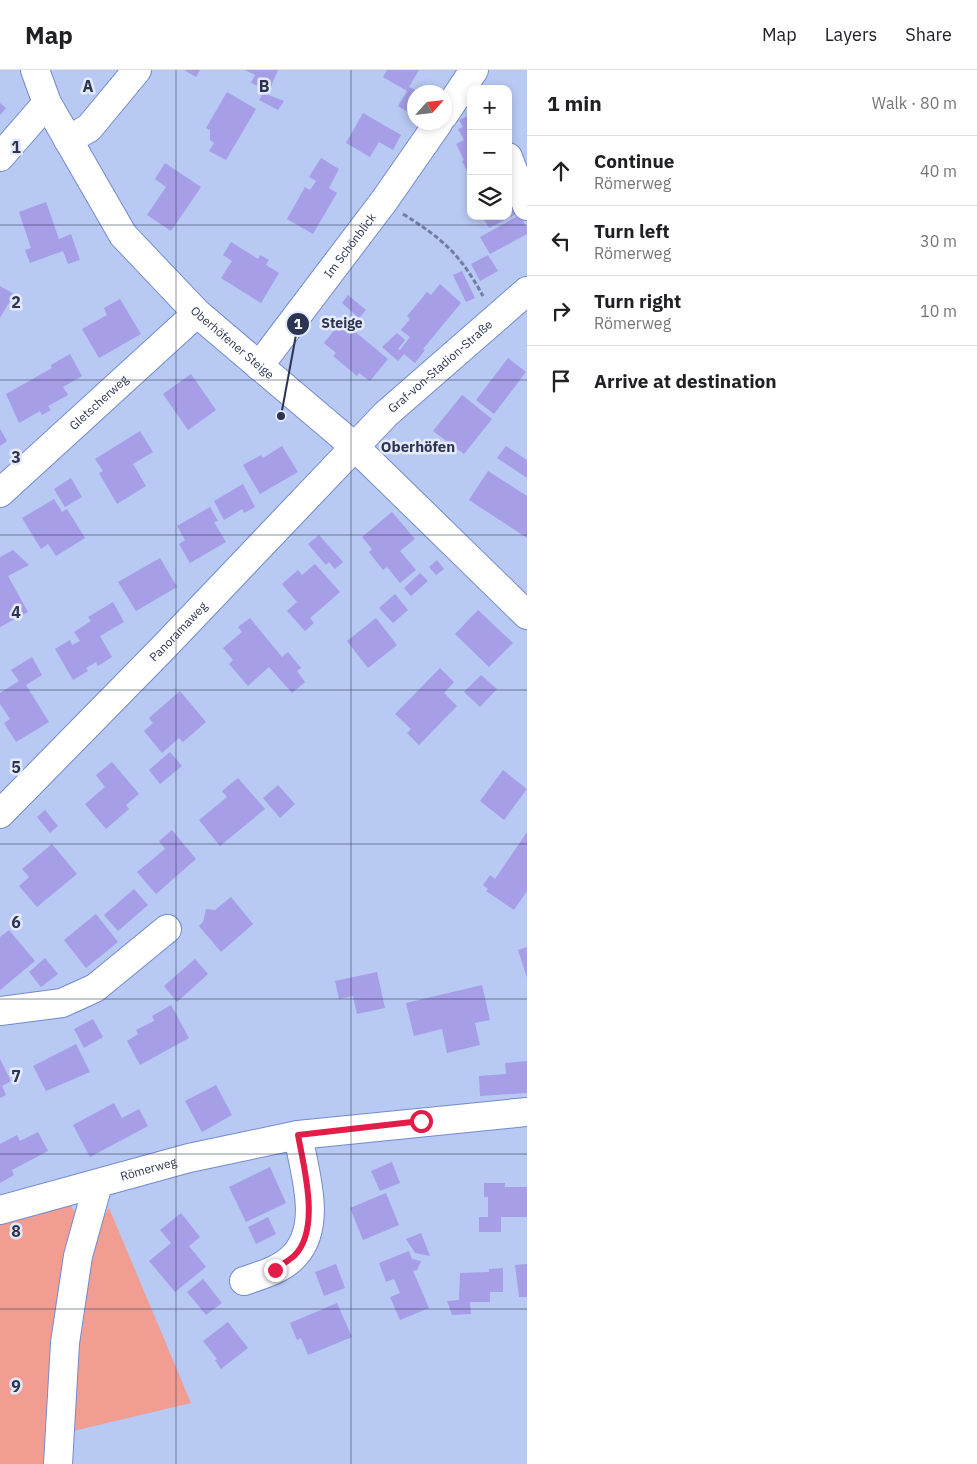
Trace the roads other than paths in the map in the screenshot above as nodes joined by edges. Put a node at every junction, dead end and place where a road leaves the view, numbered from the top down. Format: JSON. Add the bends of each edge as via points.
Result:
{"nodes":[{"id":1,"x":35,"y":70,"type":"edge"},
{"id":2,"x":137,"y":70,"type":"edge"},
{"id":3,"x":474,"y":70,"type":"edge"},
{"id":4,"x":47,"y":102,"type":"junction"},
{"id":5,"x":457,"y":107,"type":"edge"},
{"id":6,"x":433,"y":130,"type":"edge"},
{"id":7,"x":68,"y":140,"type":"junction"},
{"id":8,"x":0,"y":157,"type":"edge"},
{"id":9,"x":512,"y":167,"type":"edge"},
{"id":10,"x":527,"y":206,"type":"edge"},
{"id":11,"x":527,"y":290,"type":"edge"},
{"id":12,"x":197,"y":313,"type":"junction"},
{"id":13,"x":259,"y":366,"type":"junction"},
{"id":14,"x":355,"y":447,"type":"junction"},
{"id":15,"x":0,"y":493,"type":"edge"},
{"id":16,"x":527,"y":615,"type":"edge"},
{"id":17,"x":0,"y":814,"type":"edge"},
{"id":18,"x":167,"y":929,"type":"dead end"},
{"id":19,"x":0,"y":1012,"type":"edge"},
{"id":20,"x":527,"y":1112,"type":"edge"},
{"id":21,"x":298,"y":1135,"type":"junction"},
{"id":22,"x":98,"y":1184,"type":"junction"},
{"id":23,"x":0,"y":1210,"type":"edge"},
{"id":24,"x":244,"y":1280,"type":"dead end"},
{"id":25,"x":58,"y":1464,"type":"edge"}],
"edges":[{"from":1,"to":4,"type":"street","name":"Oberhöfener Steige"},
{"from":2,"to":7,"type":"street","via":[[89,128]]},
{"from":3,"to":5,"type":"street"},
{"from":4,"to":7,"type":"street","name":"Oberhöfener Steige"},
{"from":4,"to":8,"type":"street"},
{"from":6,"to":13,"type":"street","name":"Im Schönblick"},
{"from":7,"to":12,"type":"street","name":"Oberhöfener Steige","via":[[123,235]]},
{"from":9,"to":10,"type":"street"},
{"from":11,"to":14,"type":"street","name":"Graf-von-Stadion-Straße","via":[[386,414]]},
{"from":12,"to":13,"type":"street","name":"Oberhöfener Steige"},
{"from":12,"to":15,"type":"street","name":"Gletscherweg"},
{"from":13,"to":14,"type":"street","name":"Oberhöfener Steige"},
{"from":14,"to":16,"type":"street","name":"Oberhöfener Steige"},
{"from":14,"to":17,"type":"street","name":"Panoramaweg"},
{"from":18,"to":19,"type":"street","via":[[95,988],[62,1003]]},
{"from":20,"to":21,"type":"street","name":"Römerweg"},
{"from":21,"to":22,"type":"street","name":"Römerweg","via":[[189,1158]]},
{"from":21,"to":24,"type":"street","via":[[310,1204],[307,1233],[295,1255],[275,1270]]},
{"from":22,"to":23,"type":"street","name":"Römerweg"},
{"from":22,"to":25,"type":"street","via":[[78,1256],[65,1343]]}]}
